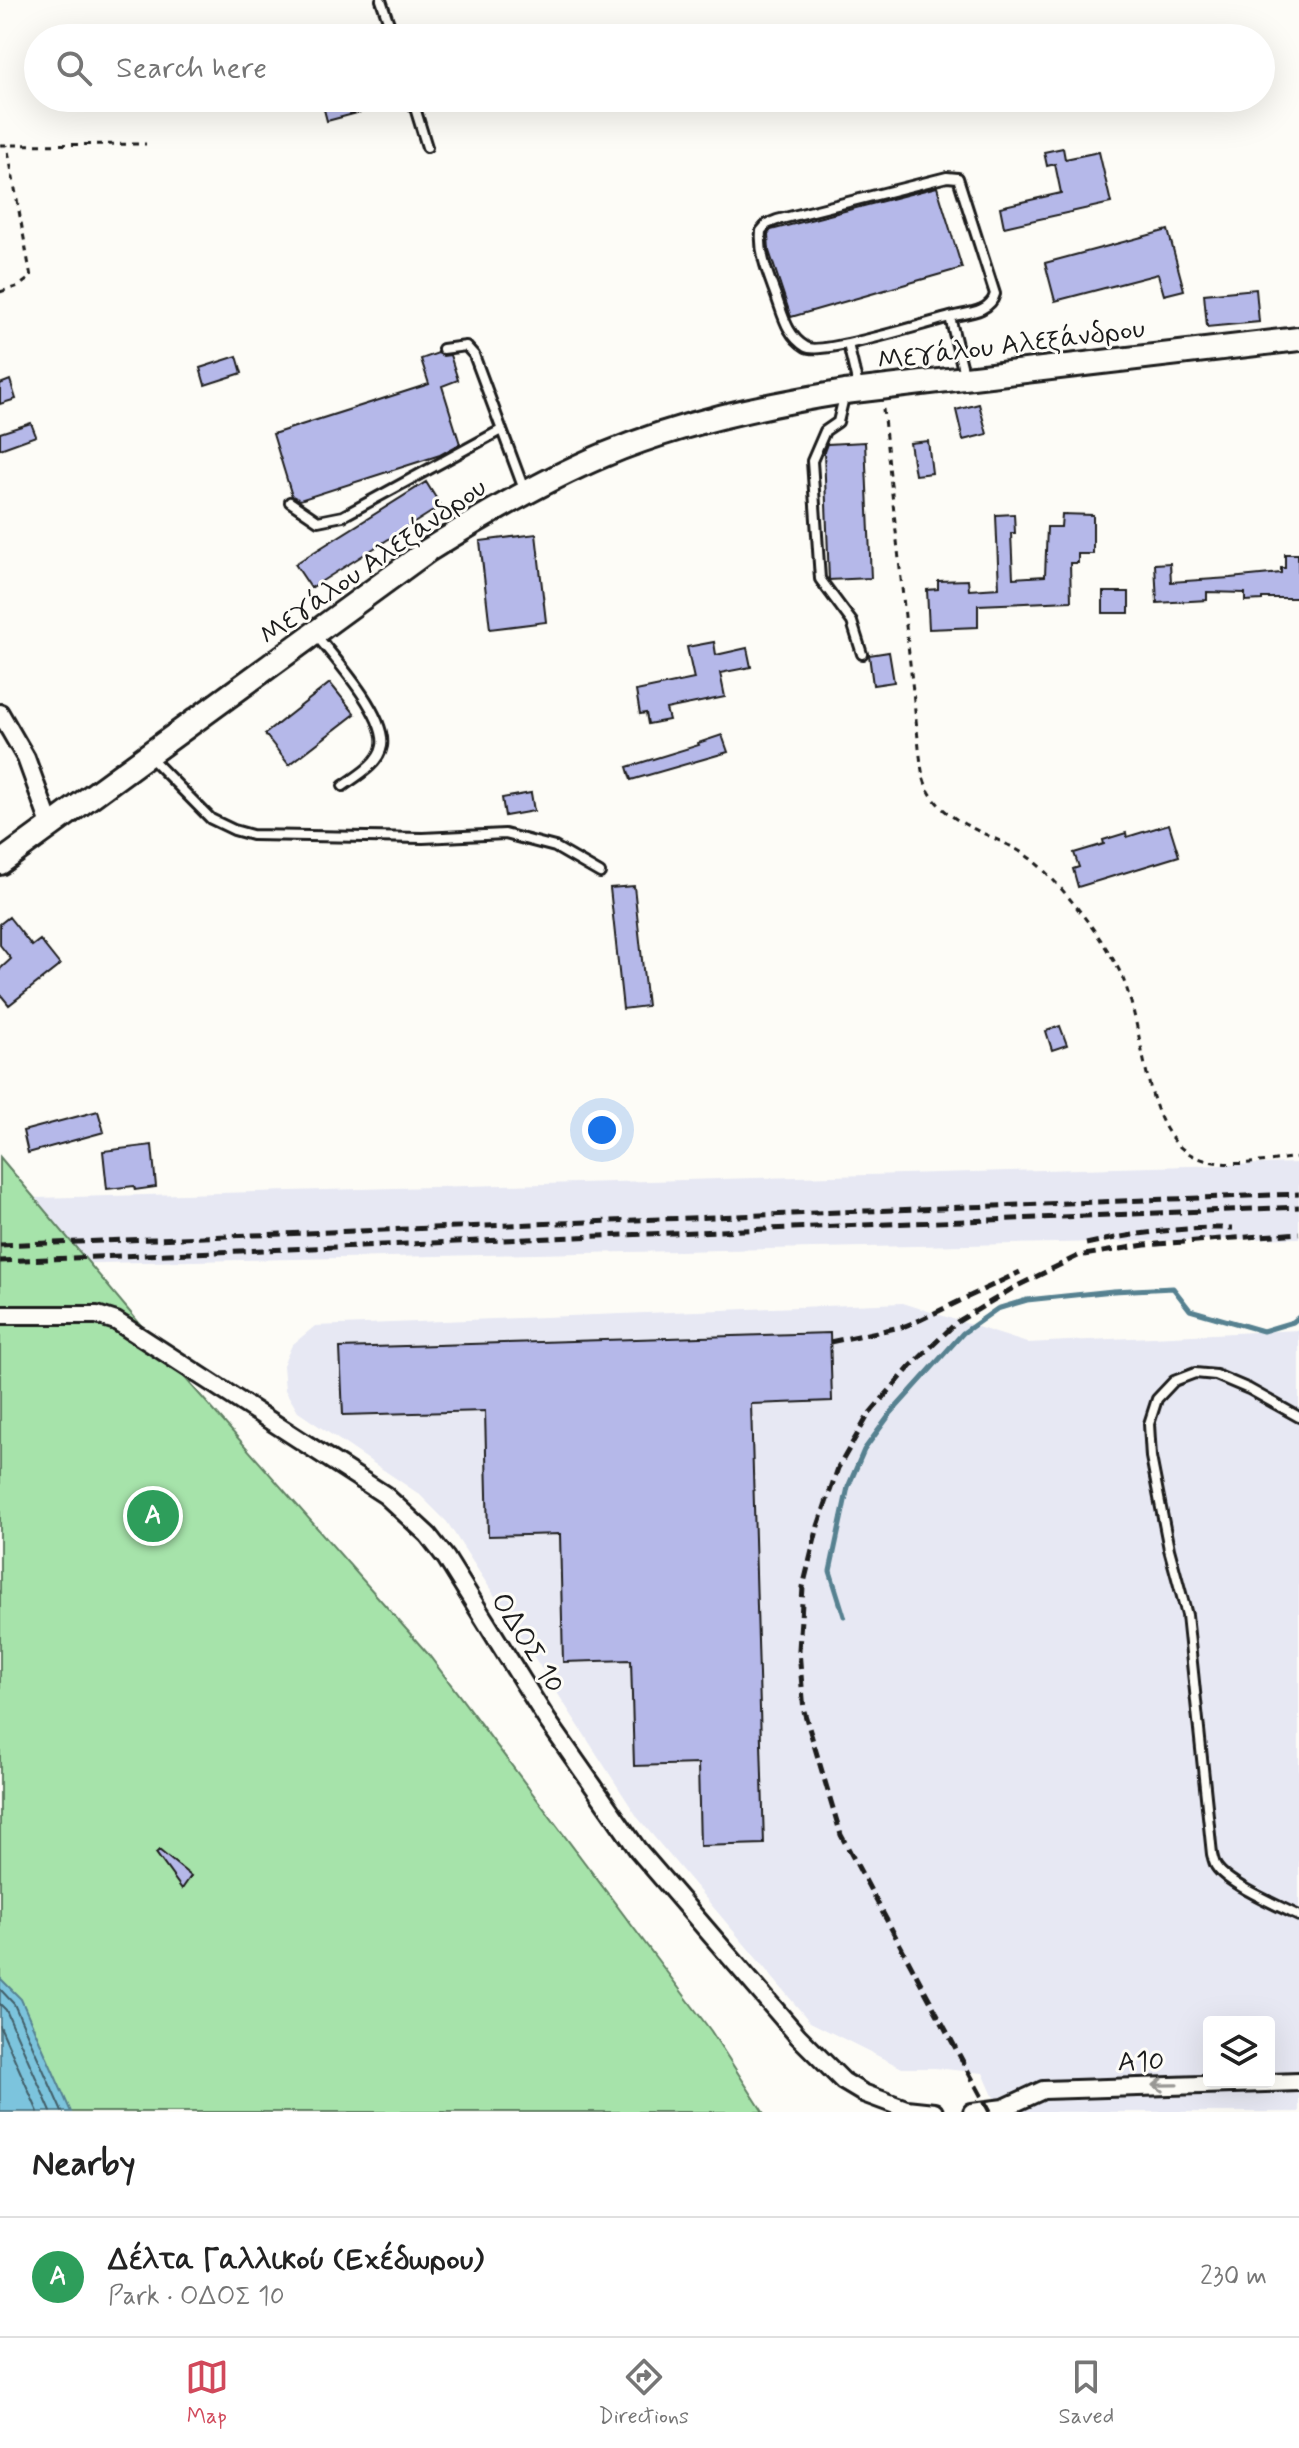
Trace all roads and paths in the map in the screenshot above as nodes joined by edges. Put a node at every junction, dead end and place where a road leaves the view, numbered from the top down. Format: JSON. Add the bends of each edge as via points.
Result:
{"nodes":[{"id":1,"x":381,"y":0,"type":"edge"},
{"id":2,"x":389,"y":24,"type":"edge"},
{"id":3,"x":416,"y":112,"type":"edge"},
{"id":4,"x":146,"y":144,"type":"dead end"},
{"id":5,"x":0,"y":145,"type":"edge"},
{"id":6,"x":7,"y":145,"type":"junction"},
{"id":7,"x":427,"y":147,"type":"dead end"},
{"id":8,"x":0,"y":292,"type":"edge"},
{"id":9,"x":950,"y":317,"type":"junction"},
{"id":10,"x":1299,"y":339,"type":"edge"},
{"id":11,"x":848,"y":344,"type":"junction"},
{"id":12,"x":443,"y":349,"type":"dead end"},
{"id":13,"x":965,"y":379,"type":"junction"},
{"id":14,"x":861,"y":391,"type":"junction"},
{"id":15,"x":501,"y":430,"type":"junction"},
{"id":16,"x":525,"y":493,"type":"junction"},
{"id":17,"x":290,"y":502,"type":"dead end"},
{"id":18,"x":315,"y":633,"type":"junction"},
{"id":19,"x":862,"y":654,"type":"dead end"},
{"id":20,"x":0,"y":713,"type":"edge"},
{"id":21,"x":148,"y":755,"type":"junction"},
{"id":22,"x":343,"y":786,"type":"dead end"},
{"id":23,"x":51,"y":827,"type":"junction"},
{"id":24,"x":0,"y":863,"type":"edge"},
{"id":25,"x":600,"y":873,"type":"dead end"},
{"id":26,"x":1299,"y":1157,"type":"edge"},
{"id":27,"x":0,"y":1315,"type":"edge"},
{"id":28,"x":1299,"y":1417,"type":"edge"},
{"id":29,"x":1299,"y":1916,"type":"edge"},
{"id":30,"x":1299,"y":2082,"type":"edge"},
{"id":31,"x":1012,"y":2110,"type":"edge"},
{"id":32,"x":934,"y":2112,"type":"edge"},
{"id":33,"x":972,"y":2112,"type":"edge"}],
"edges":[{"from":1,"to":2,"type":"lane"},
{"from":3,"to":7,"type":"lane"},
{"from":4,"to":6,"type":"path"},
{"from":5,"to":6,"type":"path"},
{"from":6,"to":8,"type":"path","via":[[31,277]]},
{"from":9,"to":11,"type":"lane"},
{"from":9,"to":11,"type":"lane","via":[[983,309],[995,294],[958,178],[767,224],[761,231],[762,256],[788,330],[817,350]]},
{"from":9,"to":13,"type":"lane"},
{"from":10,"to":13,"type":"street","name":"Μεγάλου Αλεξάνδρου"},
{"from":11,"to":14,"type":"lane"},
{"from":12,"to":15,"type":"lane","via":[[466,346],[474,355]]},
{"from":13,"to":14,"type":"street","name":"Μεγάλου Αλεξάνδρου"},
{"from":14,"to":16,"type":"street","name":"Μεγάλου Αλεξάνδρου","via":[[690,425],[606,454]]},
{"from":14,"to":19,"type":"lane","via":[[825,431],[812,461],[820,579],[852,622]]},
{"from":14,"to":26,"type":"path","via":[[927,788],[957,820],[1030,858],[1103,943],[1129,992],[1156,1107],[1179,1146],[1216,1163]]},
{"from":15,"to":16,"type":"lane"},
{"from":15,"to":17,"type":"lane","via":[[343,516],[318,521]]},
{"from":16,"to":18,"type":"street","name":"Μεγάλου Αλεξάνδρου","via":[[427,551]]},
{"from":18,"to":21,"type":"street","name":"Μεγάλου Αλεξάνδρου"},
{"from":18,"to":22,"type":"lane","via":[[380,727],[378,756]]},
{"from":20,"to":23,"type":"street","via":[[26,758]]},
{"from":21,"to":23,"type":"street","name":"Μεγάλου Αλεξάνδρου"},
{"from":21,"to":25,"type":"lane","via":[[211,819],[252,835],[505,834],[555,847]]},
{"from":23,"to":24,"type":"street","name":"Μεγάλου Αλεξάνδρου"},
{"from":27,"to":32,"type":"street","name":"ΟΔΟΣ 10","via":[[86,1314],[116,1321],[385,1495],[446,1558],[547,1720],[638,1850],[798,2036],[843,2081],[863,2093],[906,2109]]},
{"from":28,"to":29,"type":"lane","via":[[1216,1375],[1195,1373],[1174,1381],[1157,1399],[1149,1424],[1166,1534],[1187,1615],[1212,1854],[1226,1876]]},
{"from":30,"to":31,"type":"street","name":"Α10","one_way":true,"via":[[1043,2090]]},
{"from":31,"to":33,"type":"street"}]}
